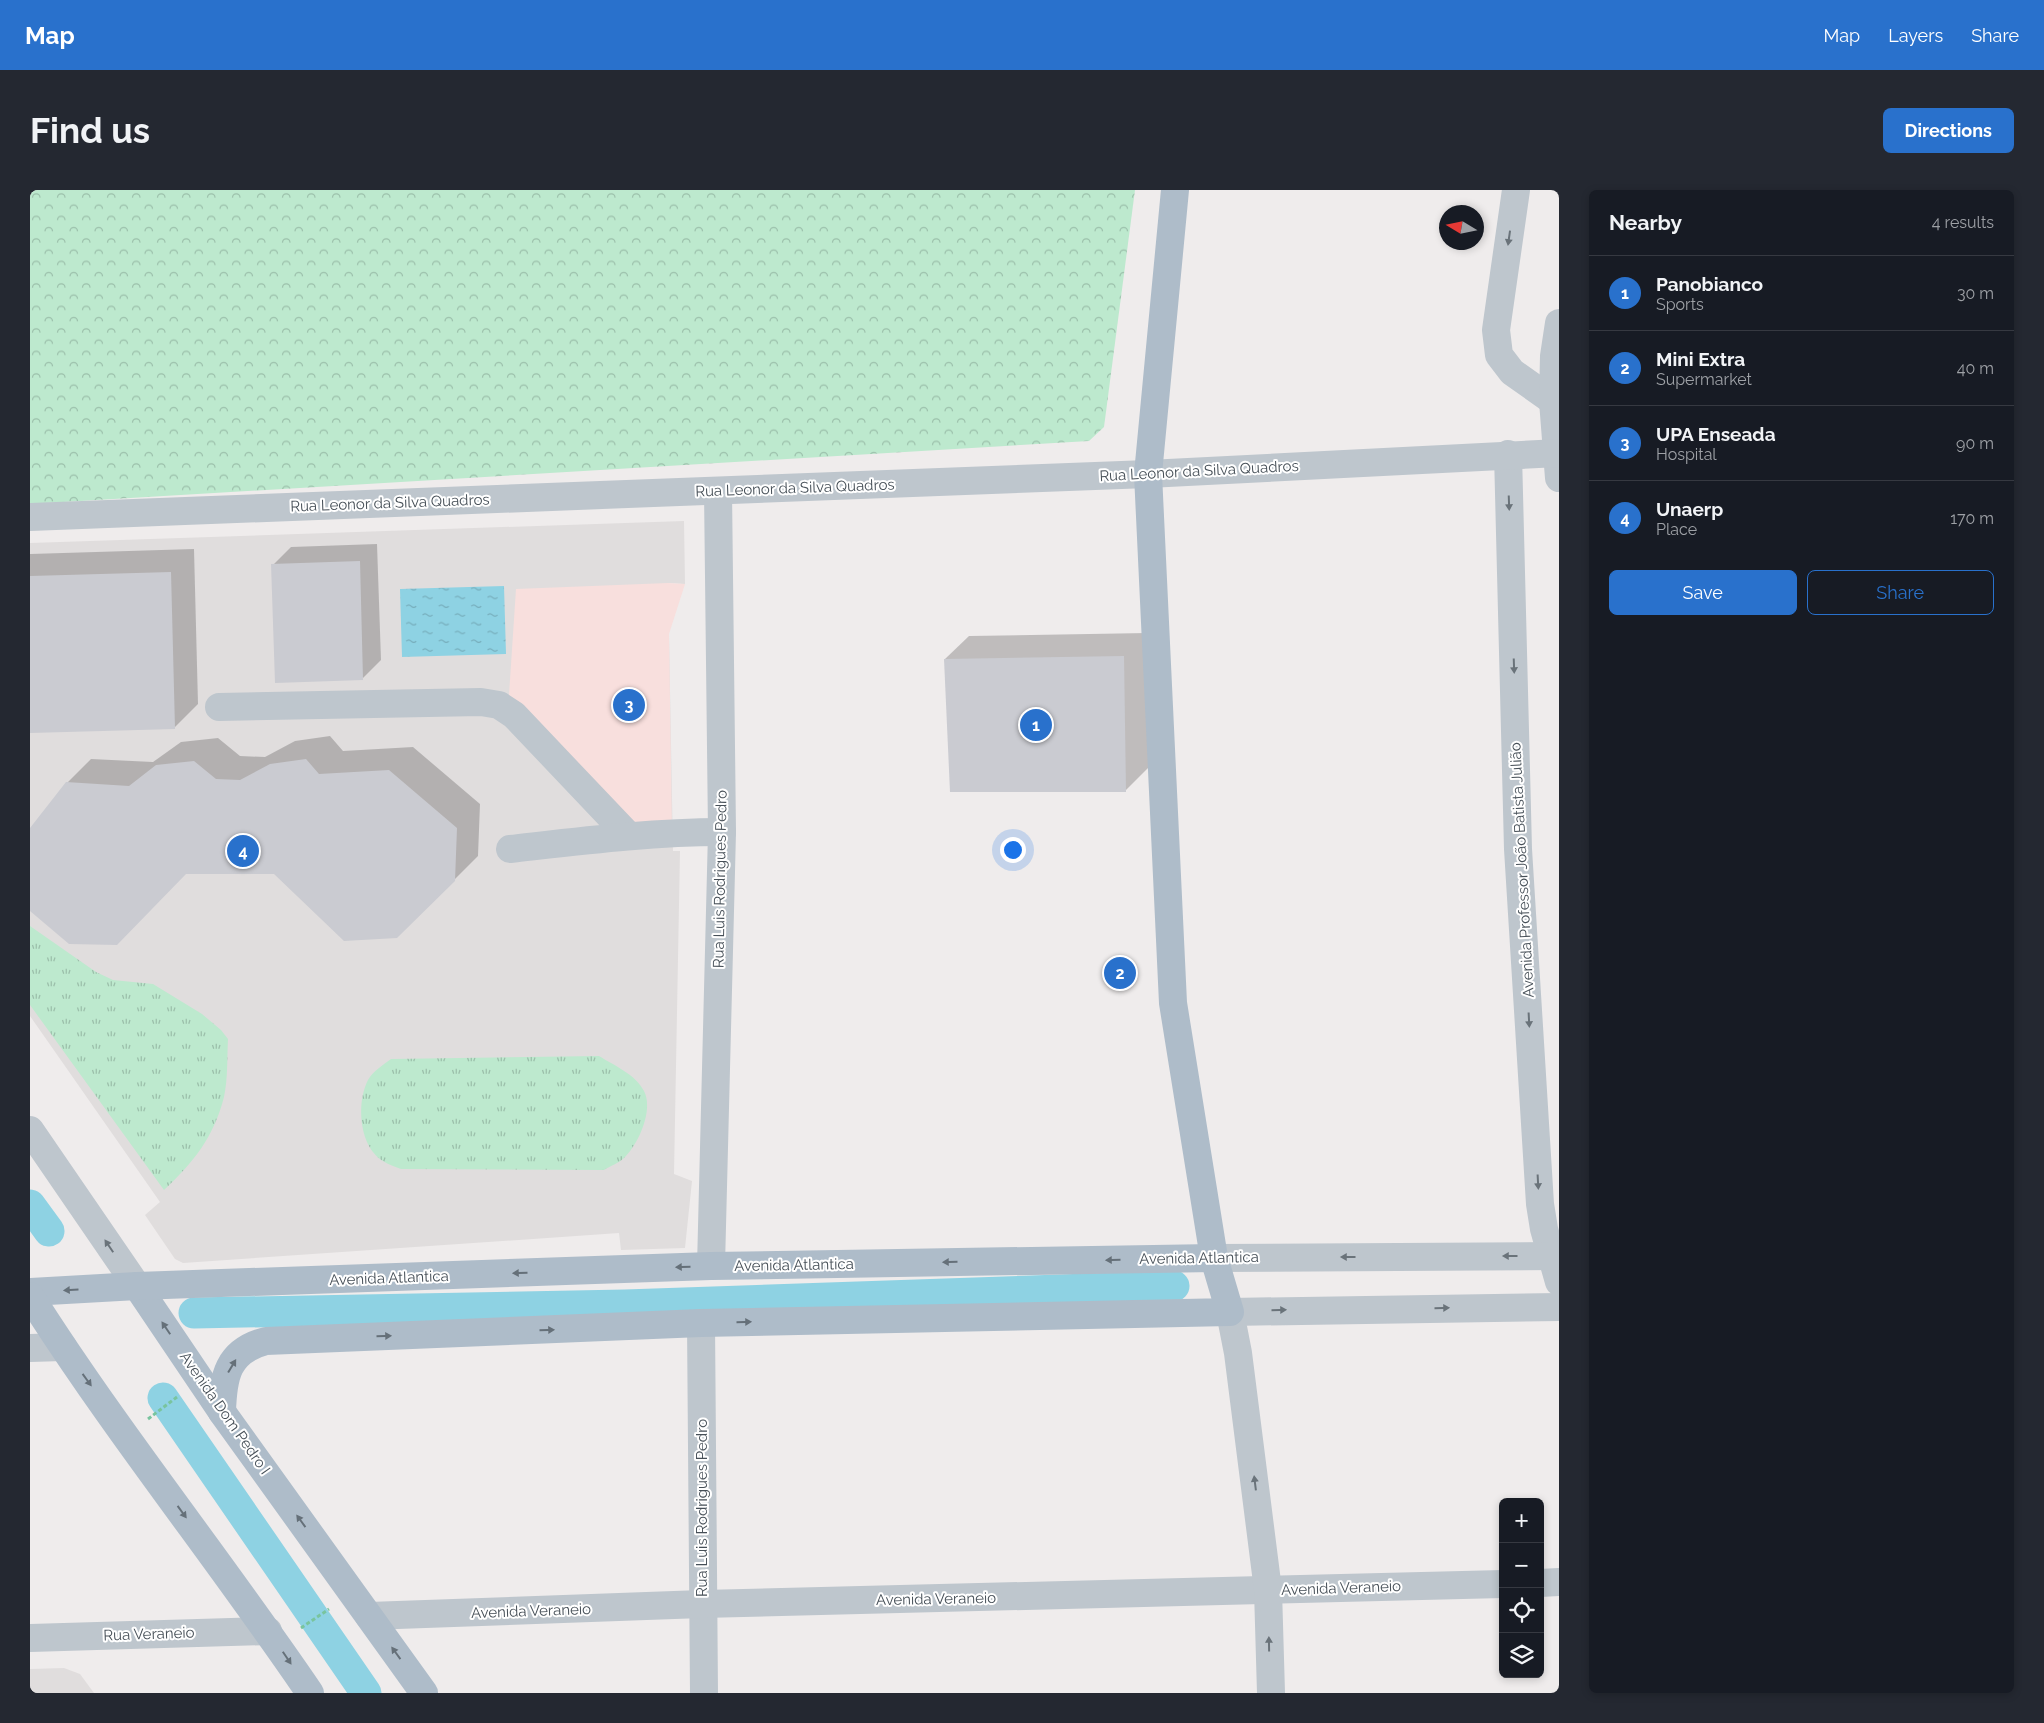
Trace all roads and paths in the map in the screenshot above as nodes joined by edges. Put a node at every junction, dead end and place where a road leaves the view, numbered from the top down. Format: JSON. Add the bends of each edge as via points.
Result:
{"nodes":[{"id":1,"x":1175,"y":190,"type":"edge"},
{"id":2,"x":1516,"y":190,"type":"edge"},
{"id":3,"x":1559,"y":323,"type":"edge"},
{"id":4,"x":1552,"y":401,"type":"junction"},
{"id":5,"x":1508,"y":454,"type":"junction"},
{"id":6,"x":1558,"y":461,"type":"edge"},
{"id":7,"x":1148,"y":474,"type":"junction"},
{"id":8,"x":718,"y":491,"type":"junction"},
{"id":9,"x":30,"y":517,"type":"edge"},
{"id":10,"x":219,"y":707,"type":"dead end"},
{"id":11,"x":722,"y":832,"type":"junction"},
{"id":12,"x":628,"y":835,"type":"junction"},
{"id":13,"x":510,"y":849,"type":"dead end"},
{"id":14,"x":30,"y":1130,"type":"edge"},
{"id":15,"x":1556,"y":1256,"type":"edge"},
{"id":16,"x":1214,"y":1258,"type":"junction"},
{"id":17,"x":711,"y":1266,"type":"junction"},
{"id":18,"x":1559,"y":1282,"type":"edge"},
{"id":19,"x":137,"y":1286,"type":"junction"},
{"id":20,"x":30,"y":1292,"type":"edge"},
{"id":21,"x":30,"y":1296,"type":"edge"},
{"id":22,"x":1559,"y":1307,"type":"edge"},
{"id":23,"x":1230,"y":1312,"type":"junction"},
{"id":24,"x":701,"y":1323,"type":"junction"},
{"id":25,"x":30,"y":1348,"type":"edge"},
{"id":26,"x":63,"y":1348,"type":"junction"},
{"id":27,"x":185,"y":1392,"type":"dead end"},
{"id":28,"x":222,"y":1412,"type":"junction"},
{"id":29,"x":148,"y":1419,"type":"dead end"},
{"id":30,"x":1544,"y":1582,"type":"edge"},
{"id":31,"x":1559,"y":1582,"type":"edge"},
{"id":32,"x":1499,"y":1584,"type":"edge"},
{"id":33,"x":1268,"y":1590,"type":"junction"},
{"id":34,"x":702,"y":1604,"type":"junction"},
{"id":35,"x":334,"y":1606,"type":"dead end"},
{"id":36,"x":369,"y":1616,"type":"junction"},
{"id":37,"x":268,"y":1631,"type":"junction"},
{"id":38,"x":297,"y":1631,"type":"dead end"},
{"id":39,"x":30,"y":1638,"type":"edge"},
{"id":40,"x":310,"y":1693,"type":"edge"},
{"id":41,"x":424,"y":1693,"type":"edge"},
{"id":42,"x":704,"y":1693,"type":"edge"},
{"id":43,"x":1271,"y":1693,"type":"edge"}],
"edges":[{"from":1,"to":7,"type":"main road"},
{"from":2,"to":4,"type":"street","one_way":true,"via":[[1496,330],[1499,355],[1512,372]]},
{"from":3,"to":4,"type":"street"},
{"from":4,"to":6,"type":"street"},
{"from":5,"to":6,"type":"street","name":"Rua Leonor da Silva Quadros"},
{"from":5,"to":7,"type":"street","name":"Rua Leonor da Silva Quadros"},
{"from":5,"to":15,"type":"street","name":"Avenida Professor João Batista Julião","one_way":true,"via":[[1518,849],[1540,1204],[1544,1229]]},
{"from":7,"to":8,"type":"street","name":"Rua Leonor da Silva Quadros"},
{"from":7,"to":16,"type":"main road","via":[[1173,1003]]},
{"from":8,"to":9,"type":"street","name":"Rua Leonor da Silva Quadros"},
{"from":8,"to":11,"type":"street","name":"Rua Luis Rodrigues Pedro"},
{"from":10,"to":12,"type":"street","via":[[481,702],[499,705],[514,716]]},
{"from":11,"to":12,"type":"street"},
{"from":11,"to":17,"type":"street","name":"Rua Luis Rodrigues Pedro"},
{"from":12,"to":13,"type":"street"},
{"from":19,"to":14,"type":"street","name":"Avenida Dom Pedro I","one_way":true},
{"from":15,"to":16,"type":"street","name":"Avenida Atlantica","one_way":true},
{"from":15,"to":18,"type":"street","name":"Avenida Professor João Batista Julião"},
{"from":16,"to":17,"type":"main road","name":"Avenida Atlantica","one_way":true},
{"from":16,"to":23,"type":"main road"},
{"from":17,"to":19,"type":"main road","name":"Avenida Atlantica","one_way":true},
{"from":19,"to":20,"type":"main road","name":"Avenida Atlantica","one_way":true},
{"from":28,"to":19,"type":"main road","name":"Avenida Dom Pedro I","one_way":true},
{"from":21,"to":26,"type":"main road"},
{"from":23,"to":22,"type":"street","one_way":true},
{"from":24,"to":23,"type":"main road","one_way":true},
{"from":33,"to":23,"type":"street","one_way":true,"via":[[1235,1328]]},
{"from":28,"to":24,"type":"main road","one_way":true,"via":[[225,1376],[232,1363],[241,1351],[266,1342]]},
{"from":24,"to":34,"type":"street","name":"Rua Luis Rodrigues Pedro"},
{"from":25,"to":26,"type":"street"},
{"from":26,"to":37,"type":"main road","one_way":true},
{"from":27,"to":29,"type":"path"},
{"from":36,"to":28,"type":"main road","name":"Avenida Dom Pedro I","one_way":true},
{"from":30,"to":31,"type":"street"},
{"from":32,"to":33,"type":"street","name":"Avenida Veraneio"},
{"from":33,"to":34,"type":"street","name":"Avenida Veraneio"},
{"from":43,"to":33,"type":"street","one_way":true},
{"from":34,"to":36,"type":"street","name":"Avenida Veraneio"},
{"from":34,"to":42,"type":"street","name":"Rua Luis Rodrigues Pedro"},
{"from":35,"to":38,"type":"path"},
{"from":41,"to":36,"type":"main road","name":"Avenida Dom Pedro I","one_way":true},
{"from":37,"to":39,"type":"street","name":"Rua Veraneio"},
{"from":37,"to":40,"type":"main road","one_way":true}]}
